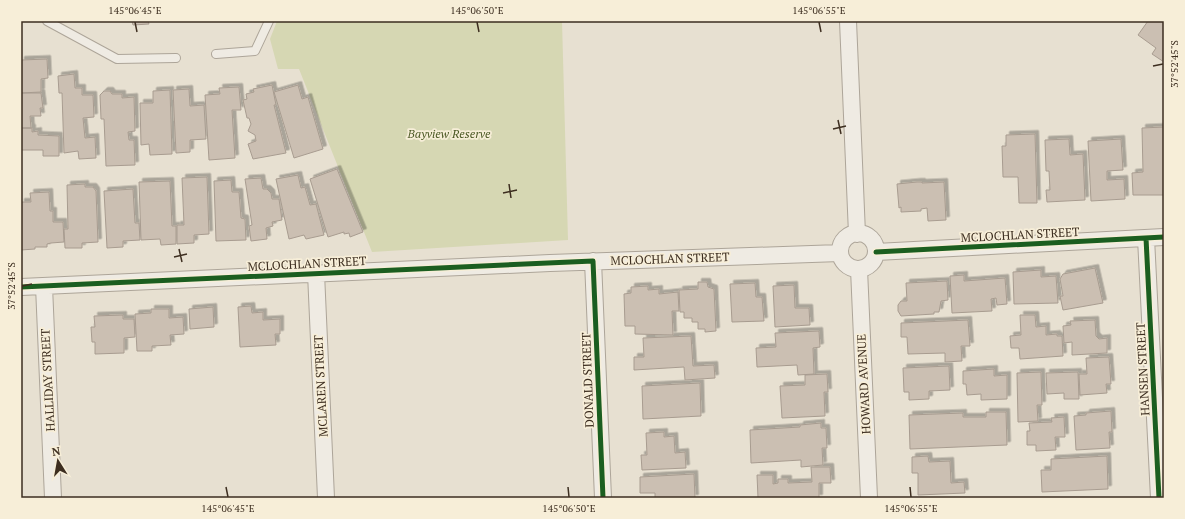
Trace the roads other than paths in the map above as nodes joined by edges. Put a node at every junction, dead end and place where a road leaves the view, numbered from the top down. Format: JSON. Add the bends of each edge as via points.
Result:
{"nodes":[{"id":1,"x":47,"y":21,"type":"edge"},
{"id":2,"x":269,"y":21,"type":"edge"},
{"id":3,"x":848,"y":21,"type":"edge"},
{"id":4,"x":216,"y":54,"type":"dead end"},
{"id":5,"x":176,"y":58,"type":"dead end"},
{"id":6,"x":857,"y":234,"type":"junction"},
{"id":7,"x":1164,"y":237,"type":"edge"},
{"id":8,"x":1146,"y":238,"type":"junction"},
{"id":9,"x":876,"y":252,"type":"junction"},
{"id":10,"x":840,"y":253,"type":"junction"},
{"id":11,"x":593,"y":261,"type":"junction"},
{"id":12,"x":859,"y":269,"type":"junction"},
{"id":13,"x":316,"y":273,"type":"junction"},
{"id":14,"x":44,"y":286,"type":"junction"},
{"id":15,"x":21,"y":288,"type":"edge"},
{"id":16,"x":53,"y":498,"type":"edge"},
{"id":17,"x":326,"y":498,"type":"edge"},
{"id":18,"x":603,"y":498,"type":"edge"},
{"id":19,"x":869,"y":498,"type":"edge"},
{"id":20,"x":1159,"y":498,"type":"edge"}],
"edges":[{"from":1,"to":5,"type":"lane","via":[[117,59]]},
{"from":2,"to":4,"type":"lane","via":[[255,51]]},
{"from":3,"to":6,"type":"street"},
{"from":6,"to":9,"type":"street","via":[[869,237]]},
{"from":6,"to":10,"type":"street","via":[[843,241]]},
{"from":7,"to":8,"type":"street","name":"MCLOCHLAN STREET"},
{"from":8,"to":9,"type":"street","name":"MCLOCHLAN STREET"},
{"from":8,"to":20,"type":"street","name":"HANSEN STREET"},
{"from":9,"to":12,"type":"street","via":[[872,263]]},
{"from":10,"to":11,"type":"street","name":"MCLOCHLAN STREET"},
{"from":10,"to":12,"type":"street","via":[[847,266]]},
{"from":11,"to":13,"type":"street","name":"MCLOCHLAN STREET"},
{"from":11,"to":18,"type":"street","name":"DONALD STREET"},
{"from":12,"to":19,"type":"street","name":"HOWARD AVENUE"},
{"from":13,"to":14,"type":"street","name":"MCLOCHLAN STREET"},
{"from":13,"to":17,"type":"street","name":"MCLAREN STREET"},
{"from":14,"to":15,"type":"street","name":"MCLOCHLAN STREET"},
{"from":14,"to":16,"type":"street","name":"HALLIDAY STREET"}]}
